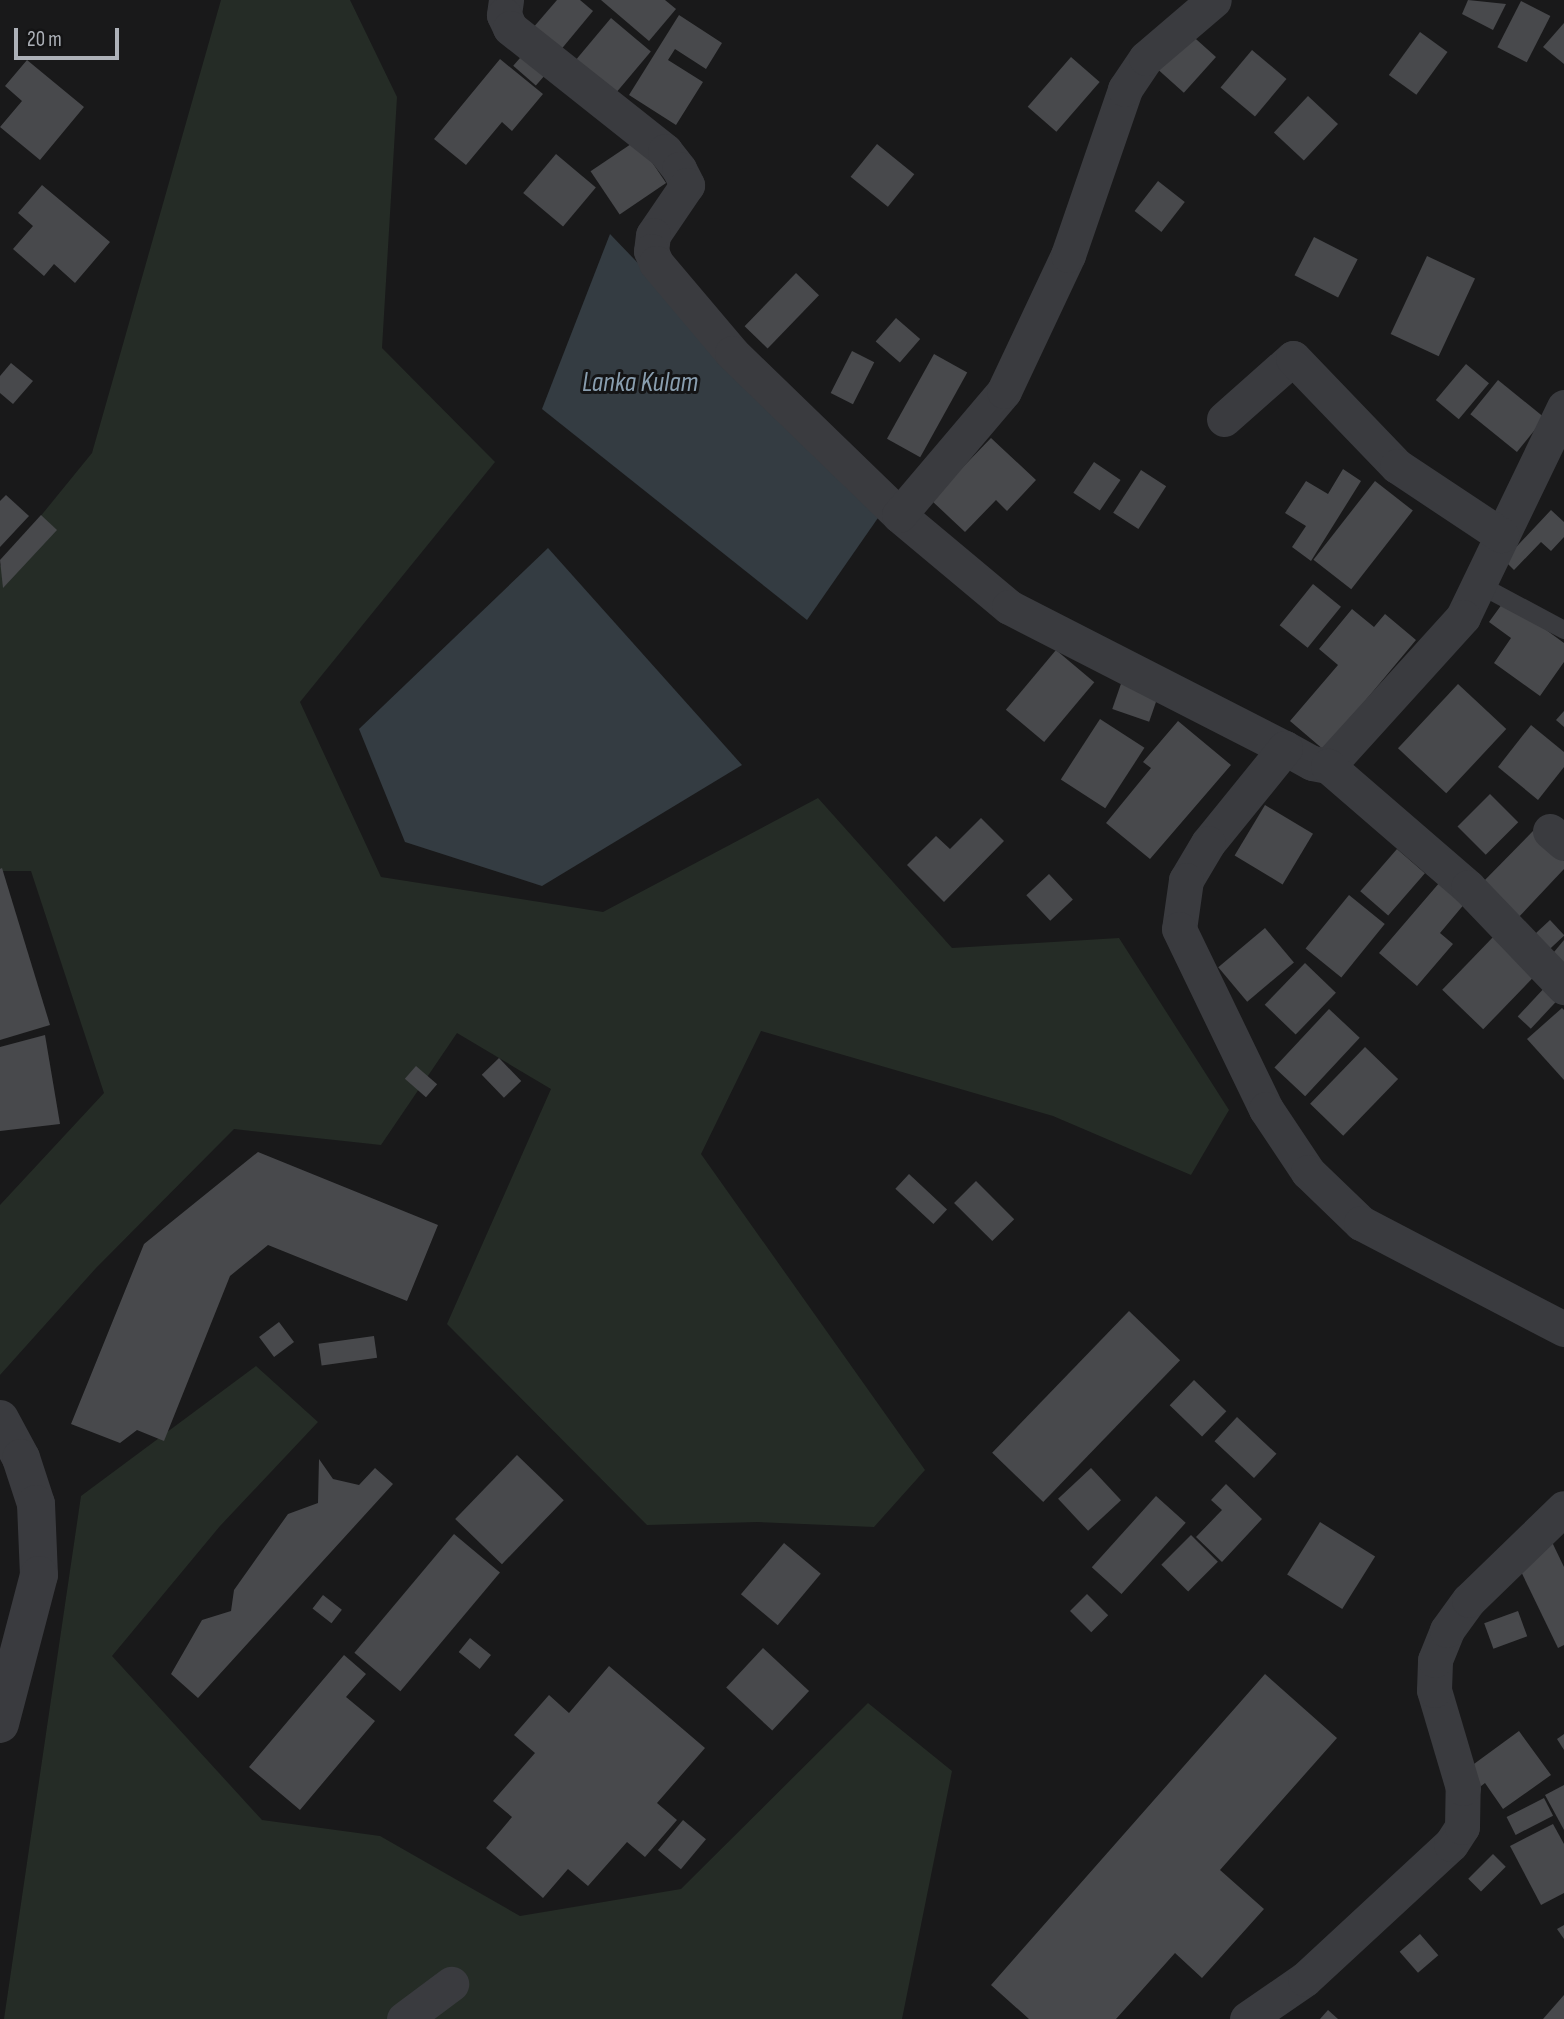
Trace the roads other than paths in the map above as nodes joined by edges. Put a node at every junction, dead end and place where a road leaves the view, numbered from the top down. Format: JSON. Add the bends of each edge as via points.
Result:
{"nodes":[{"id":1,"x":506,"y":0,"type":"edge"},
{"id":2,"x":1213,"y":0,"type":"edge"},
{"id":3,"x":1564,"y":407,"type":"edge"},
{"id":4,"x":1224,"y":419,"type":"dead end"},
{"id":5,"x":899,"y":515,"type":"junction"},
{"id":6,"x":1501,"y":535,"type":"junction"},
{"id":7,"x":1478,"y":584,"type":"junction"},
{"id":8,"x":1564,"y":629,"type":"edge"},
{"id":9,"x":1285,"y":748,"type":"junction"},
{"id":10,"x":1328,"y":766,"type":"junction"},
{"id":11,"x":1564,"y":987,"type":"edge"},
{"id":12,"x":1564,"y":1329,"type":"edge"},
{"id":13,"x":0,"y":1419,"type":"edge"},
{"id":14,"x":1564,"y":1508,"type":"edge"},
{"id":15,"x":0,"y":1724,"type":"edge"},
{"id":16,"x":451,"y":1984,"type":"dead end"},
{"id":17,"x":404,"y":2019,"type":"edge"},
{"id":18,"x":1247,"y":2019,"type":"edge"}],
"edges":[{"from":1,"to":5,"type":"street","via":[[504,15],[510,28],[665,151],[679,169],[687,185],[653,235],[651,251],[656,263],[732,353]]},
{"from":2,"to":5,"type":"street","via":[[1146,58],[1125,89],[1068,255],[1004,391]]},
{"from":3,"to":6,"type":"street"},
{"from":4,"to":6,"type":"street","via":[[1293,358],[1397,466]]},
{"from":5,"to":9,"type":"street","via":[[1009,607]]},
{"from":6,"to":7,"type":"street"},
{"from":7,"to":8,"type":"lane"},
{"from":7,"to":10,"type":"street","via":[[1463,617]]},
{"from":9,"to":10,"type":"street"},
{"from":9,"to":12,"type":"street","via":[[1186,880],[1179,929],[1266,1109],[1308,1172],[1361,1223]]},
{"from":10,"to":11,"type":"street","via":[[1468,887]]},
{"from":13,"to":15,"type":"street","via":[[22,1458],[36,1504],[39,1574]]},
{"from":14,"to":18,"type":"street","via":[[1482,1584],[1447,1630],[1435,1660],[1434,1690],[1462,1788],[1462,1828],[1451,1844],[1305,1979]]},
{"from":16,"to":17,"type":"street"}]}
